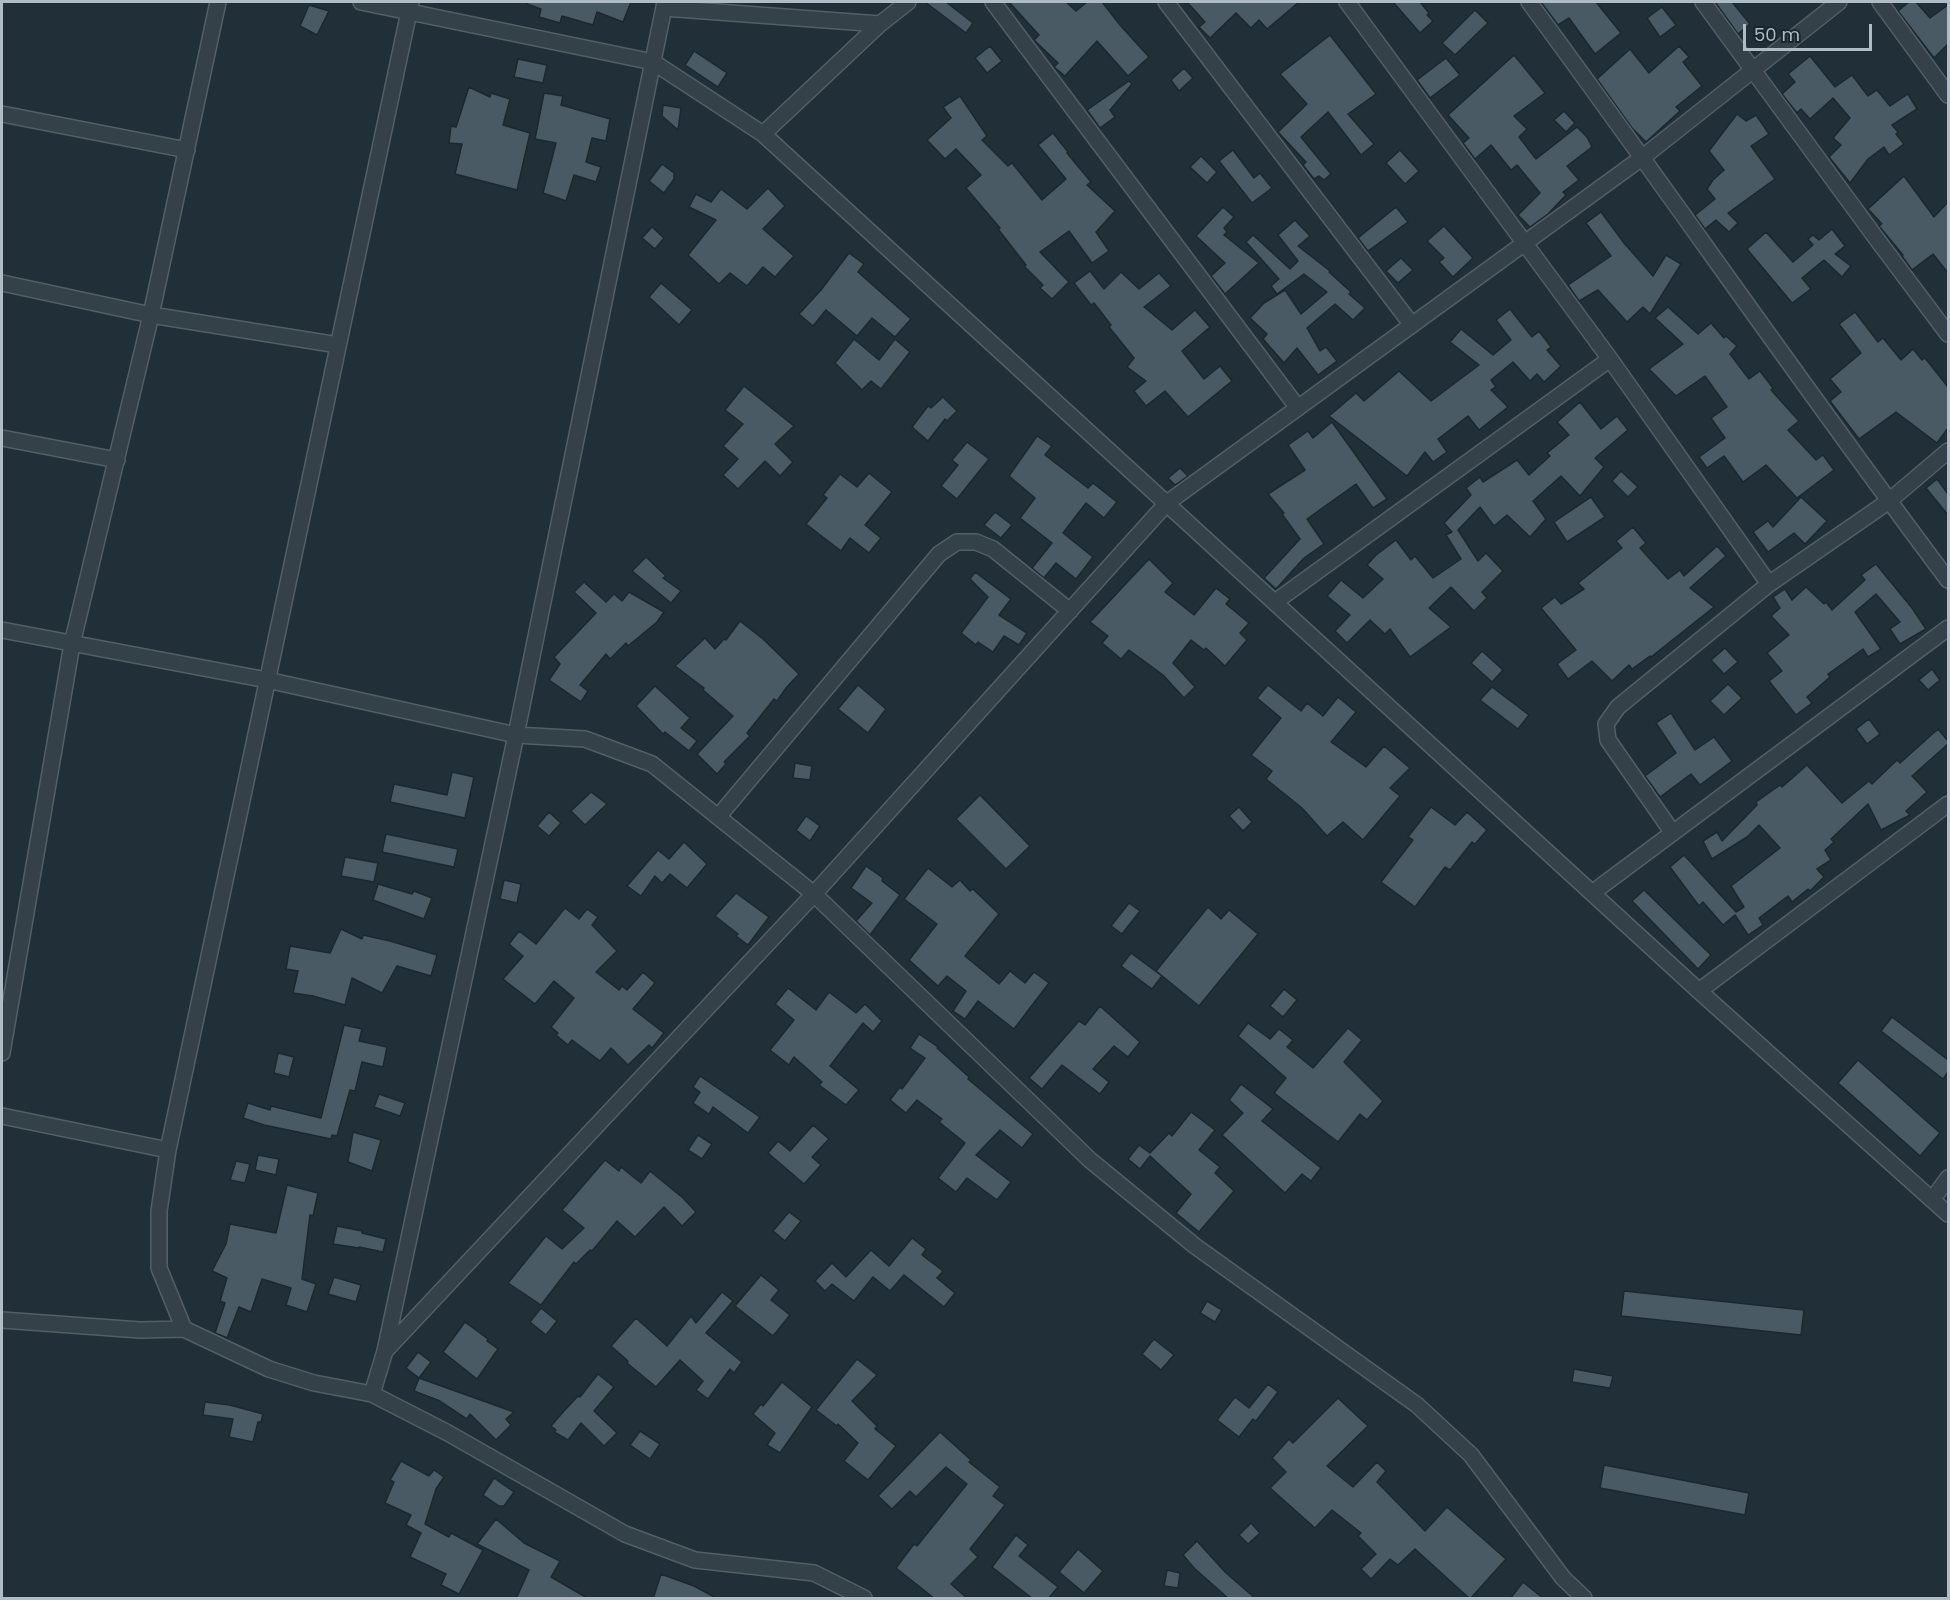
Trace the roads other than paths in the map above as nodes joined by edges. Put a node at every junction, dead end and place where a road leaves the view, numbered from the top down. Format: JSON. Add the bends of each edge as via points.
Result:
{"nodes":[{"id":1,"x":218,"y":2,"type":"edge"},
{"id":2,"x":361,"y":2,"type":"edge"},
{"id":3,"x":908,"y":2,"type":"edge"},
{"id":4,"x":993,"y":2,"type":"edge"},
{"id":5,"x":1166,"y":2,"type":"edge"},
{"id":6,"x":1347,"y":2,"type":"edge"},
{"id":7,"x":1529,"y":2,"type":"edge"},
{"id":8,"x":1703,"y":2,"type":"edge"},
{"id":9,"x":1839,"y":2,"type":"edge"},
{"id":10,"x":1880,"y":2,"type":"edge"},
{"id":11,"x":664,"y":5,"type":"edge"},
{"id":12,"x":410,"y":7,"type":"edge"},
{"id":13,"x":879,"y":24,"type":"junction"},
{"id":14,"x":653,"y":62,"type":"junction"},
{"id":15,"x":1754,"y":71,"type":"junction"},
{"id":16,"x":1948,"y":96,"type":"edge"},
{"id":17,"x":2,"y":114,"type":"edge"},
{"id":18,"x":763,"y":134,"type":"junction"},
{"id":19,"x":187,"y":150,"type":"junction"},
{"id":20,"x":1643,"y":157,"type":"junction"},
{"id":21,"x":1524,"y":244,"type":"junction"},
{"id":22,"x":2,"y":283,"type":"edge"},
{"id":23,"x":151,"y":315,"type":"junction"},
{"id":24,"x":1412,"y":325,"type":"junction"},
{"id":25,"x":1948,"y":334,"type":"edge"},
{"id":26,"x":338,"y":345,"type":"junction"},
{"id":27,"x":1610,"y":358,"type":"junction"},
{"id":28,"x":1298,"y":408,"type":"junction"},
{"id":29,"x":2,"y":438,"type":"edge"},
{"id":30,"x":1948,"y":451,"type":"edge"},
{"id":31,"x":117,"y":460,"type":"junction"},
{"id":32,"x":1889,"y":501,"type":"junction"},
{"id":33,"x":1167,"y":503,"type":"junction"},
{"id":34,"x":1948,"y":580,"type":"edge"},
{"id":35,"x":1769,"y":584,"type":"junction"},
{"id":36,"x":1275,"y":602,"type":"junction"},
{"id":37,"x":1070,"y":610,"type":"junction"},
{"id":38,"x":1948,"y":628,"type":"edge"},
{"id":39,"x":2,"y":630,"type":"edge"},
{"id":40,"x":72,"y":644,"type":"junction"},
{"id":41,"x":267,"y":680,"type":"junction"},
{"id":42,"x":516,"y":735,"type":"junction"},
{"id":43,"x":1948,"y":804,"type":"edge"},
{"id":44,"x":718,"y":817,"type":"junction"},
{"id":45,"x":1673,"y":833,"type":"junction"},
{"id":46,"x":1593,"y":893,"type":"junction"},
{"id":47,"x":814,"y":894,"type":"junction"},
{"id":48,"x":1700,"y":991,"type":"junction"},
{"id":49,"x":2,"y":1053,"type":"edge"},
{"id":50,"x":2,"y":1116,"type":"edge"},
{"id":51,"x":168,"y":1150,"type":"junction"},
{"id":52,"x":1948,"y":1178,"type":"edge"},
{"id":53,"x":1932,"y":1200,"type":"junction"},
{"id":54,"x":1948,"y":1214,"type":"edge"},
{"id":55,"x":2,"y":1320,"type":"edge"},
{"id":56,"x":184,"y":1329,"type":"junction"},
{"id":57,"x":385,"y":1351,"type":"junction"},
{"id":58,"x":372,"y":1394,"type":"junction"},
{"id":59,"x":864,"y":1599,"type":"edge"},
{"id":60,"x":1584,"y":1599,"type":"edge"}],
"edges":[{"from":1,"to":19,"type":"street"},
{"from":2,"to":12,"type":"street"},
{"from":3,"to":13,"type":"street"},
{"from":4,"to":28,"type":"street"},
{"from":5,"to":24,"type":"street"},
{"from":6,"to":21,"type":"street"},
{"from":7,"to":20,"type":"street"},
{"from":8,"to":15,"type":"street"},
{"from":9,"to":15,"type":"street"},
{"from":10,"to":16,"type":"street"},
{"from":11,"to":13,"type":"street"},
{"from":11,"to":14,"type":"street"},
{"from":12,"to":14,"type":"street"},
{"from":12,"to":26,"type":"street"},
{"from":13,"to":18,"type":"street"},
{"from":14,"to":18,"type":"street"},
{"from":14,"to":42,"type":"street"},
{"from":15,"to":20,"type":"street"},
{"from":15,"to":25,"type":"street"},
{"from":17,"to":19,"type":"street"},
{"from":18,"to":33,"type":"street"},
{"from":19,"to":23,"type":"street"},
{"from":20,"to":21,"type":"street"},
{"from":20,"to":32,"type":"street"},
{"from":21,"to":24,"type":"street"},
{"from":21,"to":27,"type":"street"},
{"from":22,"to":23,"type":"street"},
{"from":23,"to":26,"type":"street"},
{"from":23,"to":31,"type":"street"},
{"from":24,"to":28,"type":"street"},
{"from":26,"to":41,"type":"street"},
{"from":27,"to":35,"type":"street"},
{"from":27,"to":36,"type":"street"},
{"from":28,"to":33,"type":"street"},
{"from":29,"to":31,"type":"street"},
{"from":30,"to":32,"type":"street"},
{"from":31,"to":40,"type":"street"},
{"from":32,"to":34,"type":"street"},
{"from":32,"to":35,"type":"street"},
{"from":33,"to":36,"type":"street"},
{"from":33,"to":37,"type":"street"},
{"from":35,"to":45,"type":"street","via":[[1618,707],[1606,724],[1608,740]]},
{"from":36,"to":46,"type":"street"},
{"from":37,"to":44,"type":"street","via":[[993,549],[976,542],[957,542],[939,554]]},
{"from":37,"to":47,"type":"street"},
{"from":38,"to":45,"type":"street"},
{"from":39,"to":40,"type":"street"},
{"from":40,"to":41,"type":"street"},
{"from":40,"to":49,"type":"street"},
{"from":41,"to":42,"type":"street"},
{"from":41,"to":51,"type":"street"},
{"from":42,"to":44,"type":"street","via":[[585,739],[652,764]]},
{"from":42,"to":57,"type":"street"},
{"from":43,"to":48,"type":"street"},
{"from":44,"to":47,"type":"street"},
{"from":45,"to":46,"type":"street"},
{"from":46,"to":48,"type":"street"},
{"from":47,"to":57,"type":"street"},
{"from":47,"to":60,"type":"street","via":[[1090,1160],[1195,1246],[1417,1405],[1471,1455],[1563,1578]]},
{"from":48,"to":53,"type":"street"},
{"from":50,"to":51,"type":"street"},
{"from":51,"to":56,"type":"street","via":[[159,1210],[159,1268]]},
{"from":52,"to":53,"type":"street"},
{"from":53,"to":54,"type":"street"},
{"from":55,"to":56,"type":"street","via":[[140,1330]]},
{"from":56,"to":58,"type":"street","via":[[269,1369]]},
{"from":57,"to":58,"type":"street"},
{"from":58,"to":59,"type":"street","via":[[625,1534],[695,1560],[814,1574]]}]}
